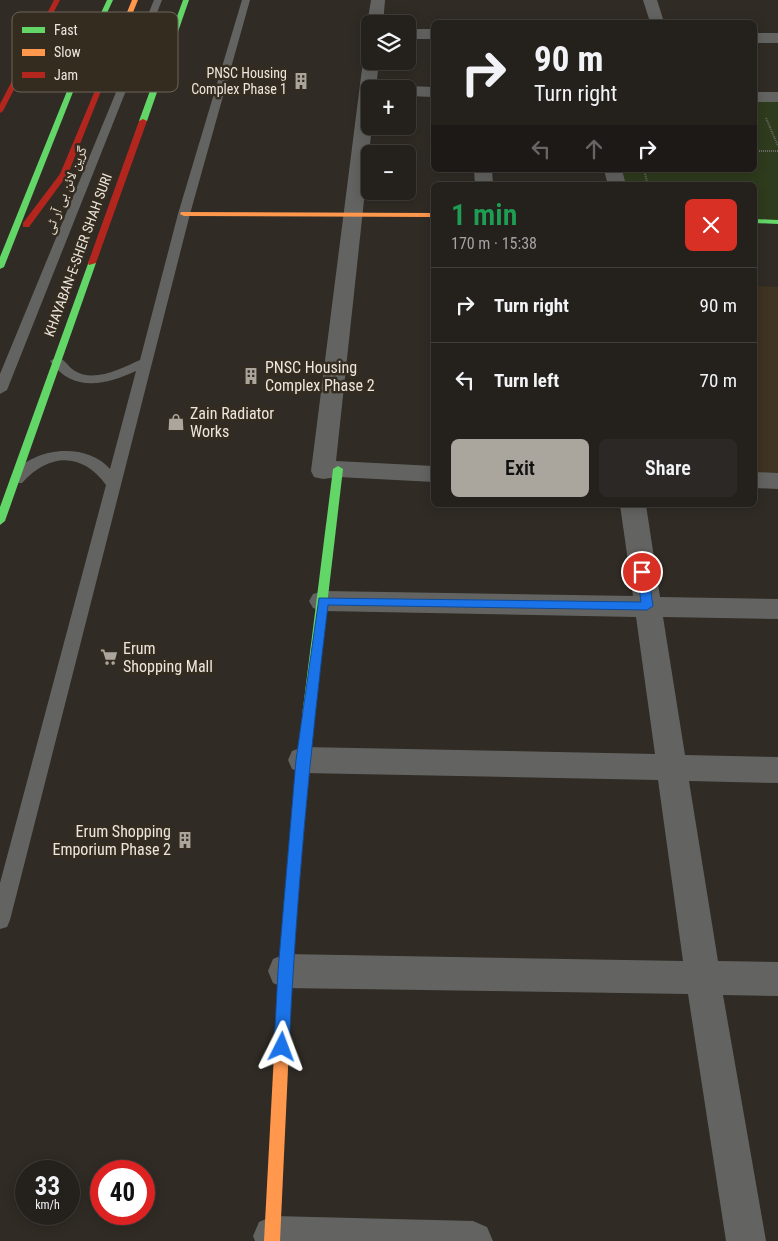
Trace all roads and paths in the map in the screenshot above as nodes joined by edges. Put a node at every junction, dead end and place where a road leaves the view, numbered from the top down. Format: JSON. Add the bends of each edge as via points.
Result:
{"nodes":[{"id":1,"x":57,"y":0,"type":"edge"},
{"id":2,"x":110,"y":0,"type":"edge"},
{"id":3,"x":135,"y":0,"type":"edge"},
{"id":4,"x":158,"y":0,"type":"edge"},
{"id":5,"x":186,"y":0,"type":"edge"},
{"id":6,"x":246,"y":0,"type":"edge"},
{"id":7,"x":378,"y":0,"type":"edge"},
{"id":8,"x":650,"y":0,"type":"edge"},
{"id":9,"x":51,"y":12,"type":"edge"},
{"id":10,"x":104,"y":12,"type":"edge"},
{"id":11,"x":130,"y":12,"type":"edge"},
{"id":12,"x":153,"y":12,"type":"edge"},
{"id":13,"x":376,"y":15,"type":"edge"},
{"id":14,"x":656,"y":20,"type":"edge"},
{"id":15,"x":178,"y":22,"type":"edge"},
{"id":16,"x":416,"y":34,"type":"edge"},
{"id":17,"x":431,"y":34,"type":"edge"},
{"id":18,"x":757,"y":38,"type":"edge"},
{"id":19,"x":778,"y":38,"type":"edge"},
{"id":20,"x":12,"y":88,"type":"edge"},
{"id":21,"x":70,"y":92,"type":"edge"},
{"id":22,"x":97,"y":92,"type":"edge"},
{"id":23,"x":121,"y":92,"type":"edge"},
{"id":24,"x":153,"y":92,"type":"edge"},
{"id":25,"x":416,"y":92,"type":"edge"},
{"id":26,"x":431,"y":92,"type":"edge"},
{"id":27,"x":778,"y":97,"type":"edge"},
{"id":28,"x":759,"y":103,"type":"edge"},
{"id":29,"x":0,"y":111,"type":"edge"},
{"id":30,"x":363,"y":135,"type":"edge"},
{"id":31,"x":778,"y":146,"type":"edge"},
{"id":32,"x":757,"y":151,"type":"edge"},
{"id":33,"x":778,"y":151,"type":"edge"},
{"id":34,"x":184,"y":214,"type":"junction"},
{"id":35,"x":353,"y":214,"type":"junction"},
{"id":36,"x":431,"y":215,"type":"edge"},
{"id":37,"x":757,"y":221,"type":"edge"},
{"id":38,"x":778,"y":222,"type":"edge"},
{"id":39,"x":8,"y":248,"type":"junction"},
{"id":40,"x":0,"y":267,"type":"edge"},
{"id":41,"x":57,"y":361,"type":"junction"},
{"id":42,"x":145,"y":362,"type":"junction"},
{"id":43,"x":0,"y":390,"type":"edge"},
{"id":44,"x":338,"y":469,"type":"junction"},
{"id":45,"x":431,"y":474,"type":"edge"},
{"id":46,"x":757,"y":480,"type":"edge"},
{"id":47,"x":778,"y":481,"type":"edge"},
{"id":48,"x":112,"y":482,"type":"junction"},
{"id":49,"x":14,"y":483,"type":"junction"},
{"id":50,"x":632,"y":507,"type":"edge"},
{"id":51,"x":0,"y":521,"type":"edge"},
{"id":52,"x":323,"y":601,"type":"junction"},
{"id":53,"x":647,"y":606,"type":"junction"},
{"id":54,"x":778,"y":609,"type":"edge"},
{"id":55,"x":303,"y":760,"type":"junction"},
{"id":56,"x":673,"y":769,"type":"junction"},
{"id":57,"x":778,"y":770,"type":"edge"},
{"id":58,"x":0,"y":920,"type":"edge"},
{"id":59,"x":285,"y":971,"type":"junction"},
{"id":60,"x":703,"y":978,"type":"junction"},
{"id":61,"x":778,"y":979,"type":"edge"},
{"id":62,"x":272,"y":1238,"type":"edge"},
{"id":63,"x":473,"y":1241,"type":"edge"},
{"id":64,"x":746,"y":1241,"type":"edge"}],
"edges":[{"from":1,"to":9,"type":"main road"},
{"from":2,"to":10,"type":"main road"},
{"from":3,"to":11,"type":"main road"},
{"from":4,"to":12,"type":"lane","name":"گرین لائن بی آر ٹی"},
{"from":5,"to":15,"type":"main road","name":"KHAYABAN-E-SHER SHAH SURI"},
{"from":6,"to":34,"type":"lane"},
{"from":7,"to":13,"type":"street"},
{"from":8,"to":14,"type":"street"},
{"from":16,"to":17,"type":"street"},
{"from":18,"to":19,"type":"street"},
{"from":20,"to":29,"type":"main road"},
{"from":21,"to":39,"type":"main road"},
{"from":22,"to":39,"type":"main road","via":[[64,174]]},
{"from":23,"to":43,"type":"lane","name":"گرین لائن بی آر ٹی"},
{"from":24,"to":41,"type":"main road","name":"KHAYABAN-E-SHER SHAH SURI"},
{"from":25,"to":26,"type":"street"},
{"from":27,"to":28,"type":"street"},
{"from":28,"to":31,"type":"path"},
{"from":30,"to":35,"type":"street"},
{"from":32,"to":33,"type":"path"},
{"from":34,"to":35,"type":"main road"},
{"from":34,"to":42,"type":"lane"},
{"from":35,"to":36,"type":"main road"},
{"from":35,"to":44,"type":"street","via":[[323,471]]},
{"from":37,"to":38,"type":"main road"},
{"from":39,"to":40,"type":"main road"},
{"from":41,"to":42,"type":"lane","via":[[61,369],[84,379],[115,376]]},
{"from":41,"to":49,"type":"main road","name":"KHAYABAN-E-SHER SHAH SURI"},
{"from":42,"to":48,"type":"lane"},
{"from":44,"to":45,"type":"street"},
{"from":44,"to":52,"type":"main road"},
{"from":46,"to":47,"type":"street"},
{"from":48,"to":49,"type":"lane","via":[[98,465],[88,459],[60,456],[32,465]]},
{"from":48,"to":58,"type":"lane"},
{"from":49,"to":51,"type":"main road","name":"KHAYABAN-E-SHER SHAH SURI"},
{"from":50,"to":53,"type":"street"},
{"from":52,"to":53,"type":"street"},
{"from":52,"to":55,"type":"main road"},
{"from":53,"to":54,"type":"street"},
{"from":53,"to":56,"type":"street"},
{"from":55,"to":56,"type":"street"},
{"from":55,"to":59,"type":"main road"},
{"from":56,"to":57,"type":"street"},
{"from":56,"to":60,"type":"street"},
{"from":59,"to":60,"type":"street"},
{"from":59,"to":62,"type":"main road"},
{"from":60,"to":61,"type":"street"},
{"from":60,"to":64,"type":"street"},
{"from":62,"to":63,"type":"street"}]}
